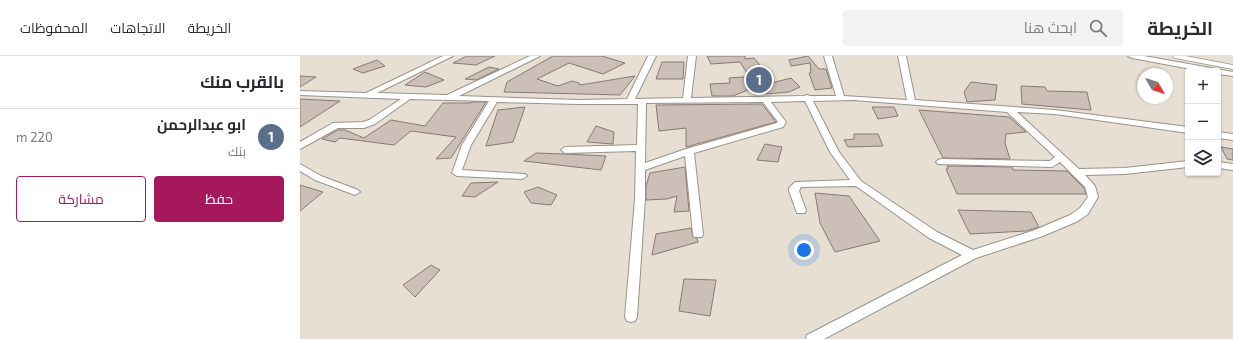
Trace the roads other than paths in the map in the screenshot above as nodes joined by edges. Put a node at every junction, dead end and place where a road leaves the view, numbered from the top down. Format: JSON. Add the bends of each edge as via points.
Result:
{"nodes":[{"id":1,"x":449,"y":56,"type":"edge"},
{"id":2,"x":536,"y":56,"type":"edge"},
{"id":3,"x":652,"y":56,"type":"edge"},
{"id":4,"x":692,"y":56,"type":"edge"},
{"id":5,"x":828,"y":56,"type":"edge"},
{"id":6,"x":902,"y":56,"type":"edge"},
{"id":7,"x":1132,"y":56,"type":"edge"},
{"id":8,"x":1175,"y":56,"type":"edge"},
{"id":9,"x":1233,"y":67,"type":"edge"},
{"id":10,"x":1198,"y":68,"type":"edge"},
{"id":11,"x":1221,"y":72,"type":"edge"},
{"id":12,"x":1233,"y":74,"type":"edge"},
{"id":13,"x":300,"y":93,"type":"edge"},
{"id":14,"x":366,"y":96,"type":"junction"},
{"id":15,"x":807,"y":97,"type":"junction"},
{"id":16,"x":408,"y":98,"type":"junction"},
{"id":17,"x":448,"y":98,"type":"junction"},
{"id":18,"x":765,"y":98,"type":"junction"},
{"id":19,"x":840,"y":98,"type":"junction"},
{"id":20,"x":494,"y":100,"type":"junction"},
{"id":21,"x":687,"y":100,"type":"junction"},
{"id":22,"x":630,"y":101,"type":"junction"},
{"id":23,"x":642,"y":101,"type":"junction"},
{"id":24,"x":912,"y":103,"type":"junction"},
{"id":25,"x":1009,"y":108,"type":"junction"},
{"id":26,"x":1185,"y":130,"type":"edge"},
{"id":27,"x":1221,"y":135,"type":"edge"},
{"id":28,"x":1233,"y":137,"type":"edge"},
{"id":29,"x":300,"y":146,"type":"edge"},
{"id":30,"x":641,"y":148,"type":"junction"},
{"id":31,"x":565,"y":150,"type":"dead end"},
{"id":32,"x":689,"y":151,"type":"junction"},
{"id":33,"x":1060,"y":157,"type":"junction"},
{"id":34,"x":941,"y":162,"type":"dead end"},
{"id":35,"x":1185,"y":164,"type":"edge"},
{"id":36,"x":1221,"y":165,"type":"edge"},
{"id":37,"x":300,"y":167,"type":"edge"},
{"id":38,"x":1233,"y":167,"type":"edge"},
{"id":39,"x":641,"y":168,"type":"junction"},
{"id":40,"x":1077,"y":172,"type":"junction"},
{"id":41,"x":522,"y":176,"type":"dead end"},
{"id":42,"x":858,"y":183,"type":"junction"},
{"id":43,"x":355,"y":192,"type":"dead end"},
{"id":44,"x":801,"y":210,"type":"dead end"},
{"id":45,"x":698,"y":234,"type":"dead end"},
{"id":46,"x":972,"y":255,"type":"junction"},
{"id":47,"x":631,"y":317,"type":"dead end"},
{"id":48,"x":812,"y":339,"type":"edge"}],
"edges":[{"from":1,"to":14,"type":"street"},
{"from":2,"to":17,"type":"street"},
{"from":3,"to":22,"type":"street"},
{"from":4,"to":21,"type":"street"},
{"from":5,"to":19,"type":"street"},
{"from":6,"to":24,"type":"street"},
{"from":7,"to":10,"type":"street"},
{"from":8,"to":9,"type":"lane"},
{"from":11,"to":12,"type":"street"},
{"from":13,"to":14,"type":"street"},
{"from":14,"to":16,"type":"street"},
{"from":15,"to":18,"type":"street"},
{"from":15,"to":19,"type":"street"},
{"from":15,"to":42,"type":"street","via":[[835,152]]},
{"from":16,"to":17,"type":"street"},
{"from":16,"to":29,"type":"street","via":[[372,122],[364,125],[336,125]]},
{"from":17,"to":20,"type":"street"},
{"from":18,"to":21,"type":"street"},
{"from":18,"to":32,"type":"street","via":[[782,122],[780,125]]},
{"from":19,"to":24,"type":"street"},
{"from":20,"to":22,"type":"street"},
{"from":20,"to":41,"type":"street","via":[[477,125],[457,173]]},
{"from":21,"to":23,"type":"street"},
{"from":22,"to":23,"type":"street"},
{"from":23,"to":30,"type":"street"},
{"from":24,"to":25,"type":"street"},
{"from":25,"to":26,"type":"street","via":[[1085,115]]},
{"from":25,"to":33,"type":"street"},
{"from":27,"to":28,"type":"street"},
{"from":30,"to":31,"type":"street"},
{"from":30,"to":39,"type":"street"},
{"from":32,"to":39,"type":"street"},
{"from":32,"to":45,"type":"street"},
{"from":33,"to":34,"type":"street","via":[[1052,164]]},
{"from":33,"to":40,"type":"street"},
{"from":35,"to":40,"type":"street"},
{"from":36,"to":38,"type":"street"},
{"from":37,"to":43,"type":"street","via":[[318,178]]},
{"from":39,"to":47,"type":"street"},
{"from":40,"to":46,"type":"street","via":[[1093,191],[1093,196],[1084,211],[1074,218],[1038,233]]},
{"from":42,"to":44,"type":"street","via":[[798,184],[794,191]]},
{"from":42,"to":46,"type":"street","via":[[933,235]]},
{"from":46,"to":48,"type":"street"}]}
